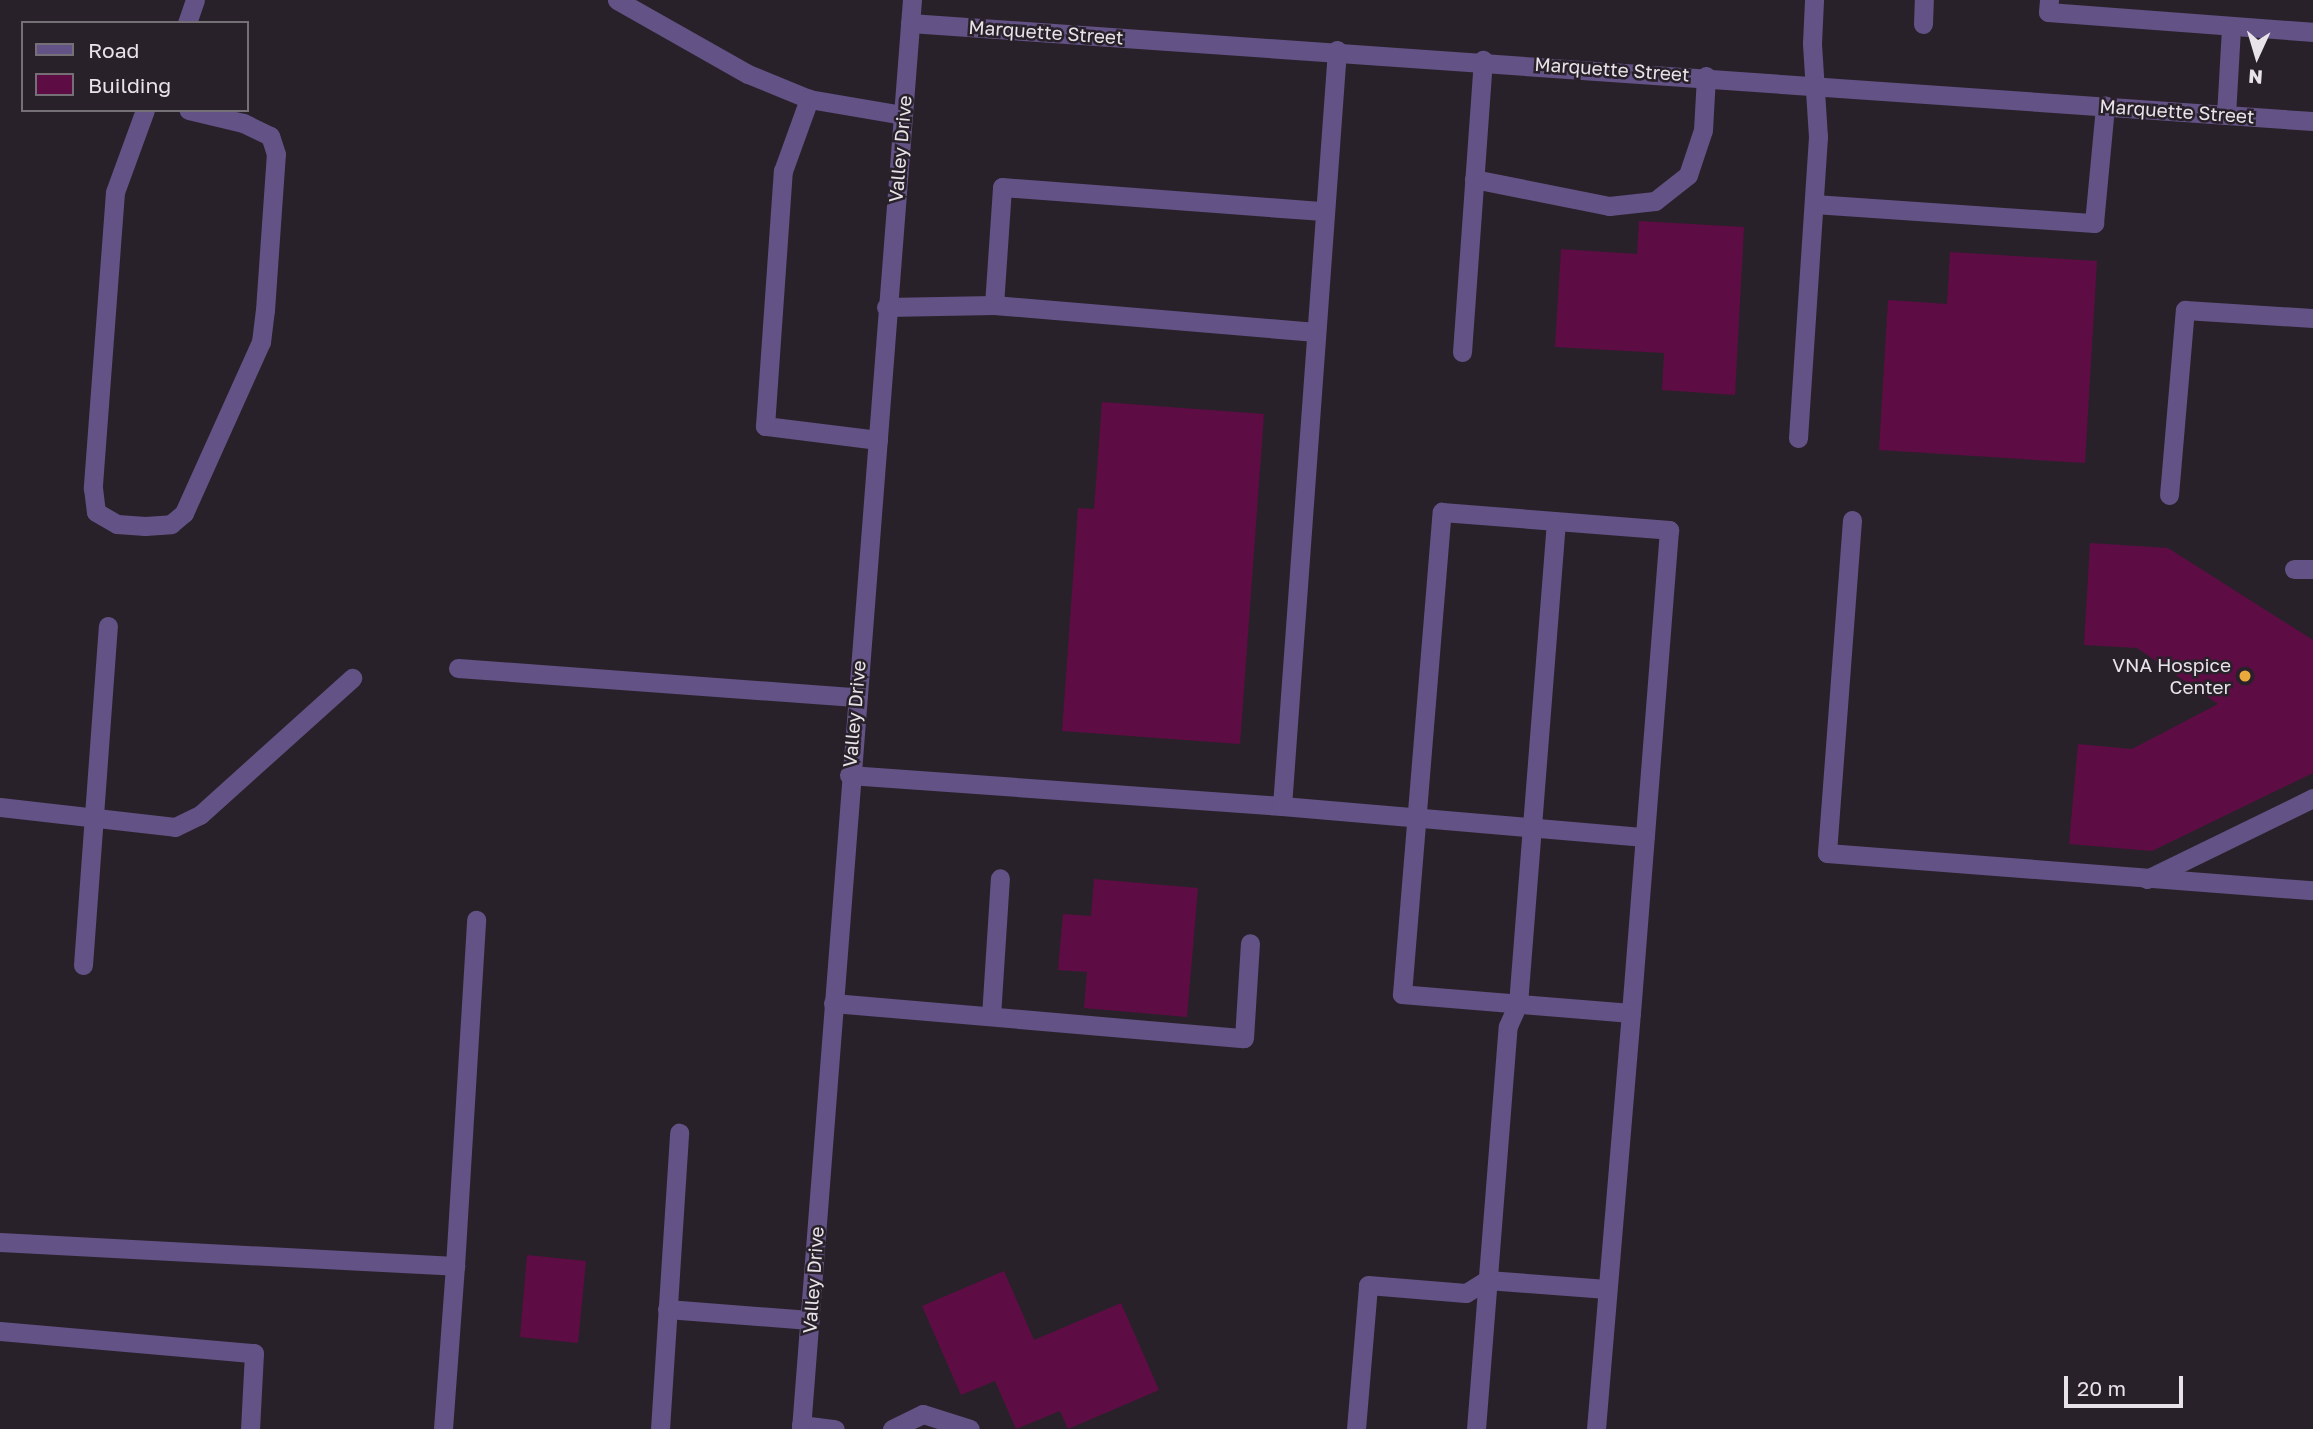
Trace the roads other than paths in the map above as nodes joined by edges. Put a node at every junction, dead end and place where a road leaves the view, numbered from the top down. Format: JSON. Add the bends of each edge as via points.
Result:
{"nodes":[{"id":1,"x":195,"y":0,"type":"edge"},
{"id":2,"x":617,"y":0,"type":"edge"},
{"id":3,"x":912,"y":0,"type":"edge"},
{"id":4,"x":1814,"y":0,"type":"edge"},
{"id":5,"x":1924,"y":0,"type":"edge"},
{"id":6,"x":2049,"y":0,"type":"edge"},
{"id":7,"x":188,"y":21,"type":"edge"},
{"id":8,"x":910,"y":23,"type":"junction"},
{"id":9,"x":1923,"y":24,"type":"dead end"},
{"id":10,"x":2231,"y":27,"type":"junction"},
{"id":11,"x":2313,"y":32,"type":"edge"},
{"id":12,"x":1336,"y":50,"type":"junction"},
{"id":13,"x":1483,"y":60,"type":"junction"},
{"id":14,"x":1706,"y":76,"type":"junction"},
{"id":15,"x":1814,"y":83,"type":"junction"},
{"id":16,"x":809,"y":99,"type":"junction"},
{"id":17,"x":2105,"y":106,"type":"junction"},
{"id":18,"x":144,"y":112,"type":"edge"},
{"id":19,"x":197,"y":112,"type":"edge"},
{"id":20,"x":903,"y":114,"type":"junction"},
{"id":21,"x":2225,"y":115,"type":"junction"},
{"id":22,"x":2313,"y":121,"type":"edge"},
{"id":23,"x":1474,"y":179,"type":"junction"},
{"id":24,"x":1814,"y":204,"type":"junction"},
{"id":25,"x":1323,"y":211,"type":"junction"},
{"id":26,"x":994,"y":305,"type":"junction"},
{"id":27,"x":886,"y":307,"type":"junction"},
{"id":28,"x":2313,"y":318,"type":"edge"},
{"id":29,"x":1313,"y":332,"type":"junction"},
{"id":30,"x":1462,"y":352,"type":"dead end"},
{"id":31,"x":1798,"y":438,"type":"dead end"},
{"id":32,"x":878,"y":440,"type":"junction"},
{"id":33,"x":2169,"y":495,"type":"dead end"},
{"id":34,"x":1852,"y":520,"type":"dead end"},
{"id":35,"x":1556,"y":521,"type":"junction"},
{"id":36,"x":108,"y":626,"type":"dead end"},
{"id":37,"x":458,"y":668,"type":"dead end"},
{"id":38,"x":352,"y":678,"type":"dead end"},
{"id":39,"x":855,"y":697,"type":"junction"},
{"id":40,"x":849,"y":775,"type":"junction"},
{"id":41,"x":2313,"y":798,"type":"edge"},
{"id":42,"x":1282,"y":806,"type":"junction"},
{"id":43,"x":0,"y":807,"type":"edge"},
{"id":44,"x":1417,"y":817,"type":"junction"},
{"id":45,"x":93,"y":820,"type":"junction"},
{"id":46,"x":1532,"y":827,"type":"junction"},
{"id":47,"x":1645,"y":837,"type":"junction"},
{"id":48,"x":1000,"y":878,"type":"dead end"},
{"id":49,"x":2146,"y":879,"type":"junction"},
{"id":50,"x":2313,"y":890,"type":"edge"},
{"id":51,"x":476,"y":920,"type":"dead end"},
{"id":52,"x":1250,"y":943,"type":"dead end"},
{"id":53,"x":83,"y":965,"type":"dead end"},
{"id":54,"x":833,"y":1003,"type":"junction"},
{"id":55,"x":1518,"y":1004,"type":"junction"},
{"id":56,"x":1631,"y":1013,"type":"junction"},
{"id":57,"x":991,"y":1016,"type":"junction"},
{"id":58,"x":679,"y":1133,"type":"dead end"},
{"id":59,"x":0,"y":1242,"type":"edge"},
{"id":60,"x":455,"y":1266,"type":"junction"},
{"id":61,"x":1487,"y":1280,"type":"junction"},
{"id":62,"x":1607,"y":1289,"type":"junction"},
{"id":63,"x":667,"y":1309,"type":"junction"},
{"id":64,"x":810,"y":1320,"type":"junction"},
{"id":65,"x":0,"y":1331,"type":"edge"},
{"id":66,"x":801,"y":1427,"type":"edge"},
{"id":67,"x":250,"y":1429,"type":"edge"},
{"id":68,"x":443,"y":1429,"type":"edge"},
{"id":69,"x":660,"y":1429,"type":"edge"},
{"id":70,"x":835,"y":1429,"type":"edge"},
{"id":71,"x":892,"y":1429,"type":"edge"},
{"id":72,"x":970,"y":1429,"type":"edge"},
{"id":73,"x":1356,"y":1429,"type":"edge"},
{"id":74,"x":1476,"y":1429,"type":"edge"},
{"id":75,"x":1596,"y":1429,"type":"edge"}],
"edges":[{"from":1,"to":7,"type":"street"},
{"from":2,"to":16,"type":"street","via":[[748,74]]},
{"from":3,"to":8,"type":"street","name":"Valley Drive"},
{"from":4,"to":15,"type":"street"},
{"from":5,"to":9,"type":"street"},
{"from":6,"to":10,"type":"street","via":[[2048,12]]},
{"from":8,"to":12,"type":"street","name":"Marquette Street"},
{"from":8,"to":20,"type":"street","name":"Valley Drive"},
{"from":10,"to":11,"type":"street"},
{"from":10,"to":21,"type":"street"},
{"from":12,"to":13,"type":"street","name":"Marquette Street"},
{"from":12,"to":25,"type":"street"},
{"from":13,"to":14,"type":"street","name":"Marquette Street"},
{"from":13,"to":23,"type":"street"},
{"from":14,"to":15,"type":"street","name":"Marquette Street"},
{"from":14,"to":23,"type":"street","via":[[1703,130],[1688,175],[1656,201],[1609,206]]},
{"from":15,"to":17,"type":"street","name":"Marquette Street"},
{"from":15,"to":24,"type":"street","via":[[1818,137]]},
{"from":16,"to":20,"type":"street"},
{"from":16,"to":32,"type":"street","via":[[783,172],[765,426]]},
{"from":17,"to":21,"type":"street","name":"Marquette Street"},
{"from":17,"to":24,"type":"street","via":[[2094,223]]},
{"from":18,"to":19,"type":"street","via":[[115,192],[93,488],[96,512],[117,524],[145,526],[171,524],[184,513],[261,342],[276,154],[270,136],[243,123]]},
{"from":20,"to":27,"type":"street","name":"Valley Drive"},
{"from":21,"to":22,"type":"street","name":"Marquette Street"},
{"from":23,"to":30,"type":"street"},
{"from":24,"to":31,"type":"street"},
{"from":25,"to":26,"type":"street","via":[[1002,187]]},
{"from":25,"to":29,"type":"street"},
{"from":26,"to":27,"type":"street"},
{"from":26,"to":29,"type":"street"},
{"from":27,"to":32,"type":"street","name":"Valley Drive"},
{"from":28,"to":33,"type":"street","via":[[2185,310]]},
{"from":29,"to":42,"type":"street"},
{"from":32,"to":39,"type":"street","name":"Valley Drive"},
{"from":34,"to":49,"type":"street","via":[[1827,853]]},
{"from":35,"to":44,"type":"street","via":[[1442,512]]},
{"from":35,"to":46,"type":"street"},
{"from":35,"to":47,"type":"street","via":[[1669,530]]},
{"from":36,"to":45,"type":"street"},
{"from":37,"to":39,"type":"street"},
{"from":38,"to":45,"type":"street","via":[[200,815],[175,827]]},
{"from":39,"to":40,"type":"street","name":"Valley Drive"},
{"from":40,"to":42,"type":"street"},
{"from":40,"to":54,"type":"street","name":"Valley Drive"},
{"from":41,"to":49,"type":"street"},
{"from":42,"to":44,"type":"street"},
{"from":43,"to":45,"type":"street"},
{"from":44,"to":46,"type":"street"},
{"from":44,"to":55,"type":"street","via":[[1402,994]]},
{"from":45,"to":53,"type":"street"},
{"from":46,"to":47,"type":"street"},
{"from":46,"to":55,"type":"street"},
{"from":47,"to":56,"type":"street"},
{"from":48,"to":57,"type":"street"},
{"from":49,"to":50,"type":"street"},
{"from":51,"to":60,"type":"street"},
{"from":52,"to":57,"type":"street","via":[[1244,1038]]},
{"from":54,"to":57,"type":"street"},
{"from":54,"to":64,"type":"street","name":"Valley Drive"},
{"from":55,"to":56,"type":"street"},
{"from":55,"to":61,"type":"street","via":[[1508,1026]]},
{"from":56,"to":62,"type":"street"},
{"from":58,"to":63,"type":"street"},
{"from":59,"to":60,"type":"street"},
{"from":60,"to":68,"type":"street"},
{"from":61,"to":62,"type":"street"},
{"from":61,"to":73,"type":"street","via":[[1466,1293],[1368,1285]]},
{"from":61,"to":74,"type":"street"},
{"from":62,"to":75,"type":"street"},
{"from":63,"to":64,"type":"street"},
{"from":63,"to":69,"type":"street"},
{"from":64,"to":66,"type":"street","name":"Valley Drive"},
{"from":65,"to":67,"type":"street","via":[[254,1353]]},
{"from":66,"to":70,"type":"street"},
{"from":71,"to":72,"type":"street","via":[[923,1414]]}]}
